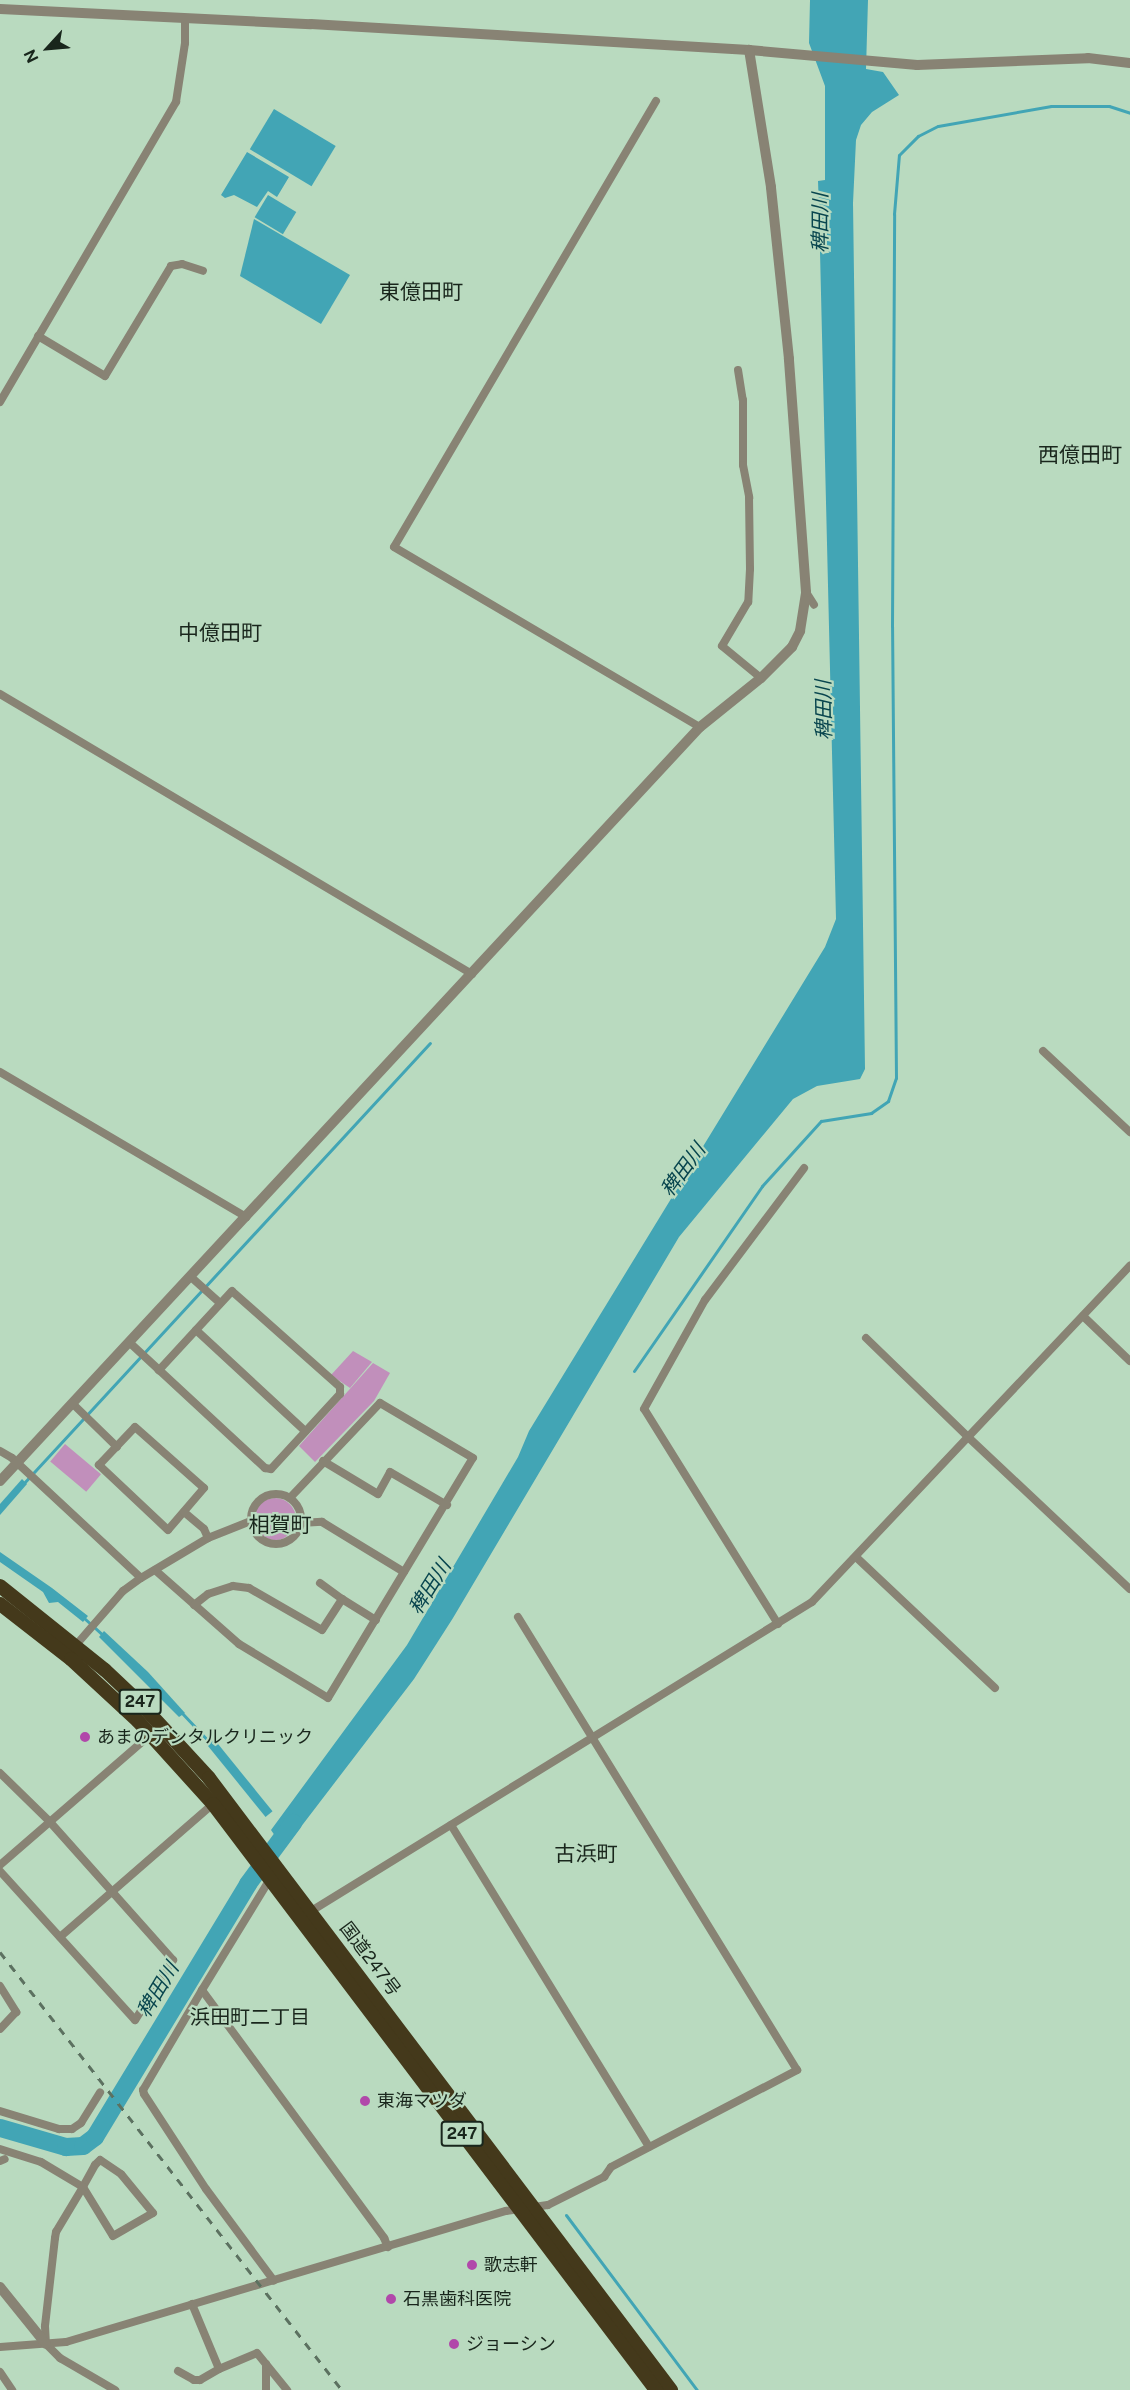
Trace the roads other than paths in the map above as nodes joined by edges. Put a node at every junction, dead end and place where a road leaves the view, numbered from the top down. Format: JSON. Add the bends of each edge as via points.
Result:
{"nodes":[{"id":1,"x":0,"y":9,"type":"edge"},
{"id":2,"x":185,"y":18,"type":"junction"},
{"id":3,"x":749,"y":50,"type":"junction"},
{"id":4,"x":1130,"y":63,"type":"edge"},
{"id":5,"x":656,"y":101,"type":"dead end"},
{"id":6,"x":202,"y":271,"type":"dead end"},
{"id":7,"x":38,"y":336,"type":"junction"},
{"id":8,"x":738,"y":370,"type":"dead end"},
{"id":9,"x":0,"y":402,"type":"edge"},
{"id":10,"x":806,"y":592,"type":"junction"},
{"id":11,"x":814,"y":605,"type":"dead end"},
{"id":12,"x":761,"y":678,"type":"junction"},
{"id":13,"x":0,"y":694,"type":"edge"},
{"id":14,"x":700,"y":727,"type":"junction"},
{"id":15,"x":472,"y":974,"type":"junction"},
{"id":16,"x":1043,"y":1051,"type":"dead end"},
{"id":17,"x":0,"y":1072,"type":"edge"},
{"id":18,"x":1130,"y":1132,"type":"edge"},
{"id":19,"x":804,"y":1168,"type":"dead end"},
{"id":20,"x":246,"y":1217,"type":"junction"},
{"id":21,"x":1130,"y":1266,"type":"edge"},
{"id":22,"x":195,"y":1281,"type":"junction"},
{"id":23,"x":220,"y":1303,"type":"junction"},
{"id":24,"x":1083,"y":1316,"type":"junction"},
{"id":25,"x":196,"y":1330,"type":"junction"},
{"id":26,"x":866,"y":1338,"type":"dead end"},
{"id":27,"x":134,"y":1347,"type":"junction"},
{"id":28,"x":1130,"y":1361,"type":"edge"},
{"id":29,"x":159,"y":1370,"type":"junction"},
{"id":30,"x":77,"y":1408,"type":"junction"},
{"id":31,"x":306,"y":1431,"type":"junction"},
{"id":32,"x":968,"y":1437,"type":"junction"},
{"id":33,"x":117,"y":1447,"type":"junction"},
{"id":34,"x":0,"y":1451,"type":"edge"},
{"id":35,"x":323,"y":1461,"type":"junction"},
{"id":36,"x":16,"y":1463,"type":"junction"},
{"id":37,"x":0,"y":1481,"type":"edge"},
{"id":38,"x":290,"y":1498,"type":"junction"},
{"id":39,"x":447,"y":1505,"type":"junction"},
{"id":40,"x":184,"y":1512,"type":"junction"},
{"id":41,"x":251,"y":1521,"type":"junction"},
{"id":42,"x":300,"y":1523,"type":"junction"},
{"id":43,"x":208,"y":1538,"type":"junction"},
{"id":44,"x":856,"y":1557,"type":"junction"},
{"id":45,"x":155,"y":1570,"type":"junction"},
{"id":46,"x":404,"y":1572,"type":"junction"},
{"id":47,"x":141,"y":1578,"type":"junction"},
{"id":48,"x":320,"y":1583,"type":"dead end"},
{"id":49,"x":0,"y":1586,"type":"edge"},
{"id":50,"x":1130,"y":1589,"type":"edge"},
{"id":51,"x":342,"y":1599,"type":"junction"},
{"id":52,"x":0,"y":1604,"type":"edge"},
{"id":53,"x":195,"y":1605,"type":"junction"},
{"id":54,"x":518,"y":1617,"type":"dead end"},
{"id":55,"x":376,"y":1620,"type":"junction"},
{"id":56,"x":778,"y":1623,"type":"junction"},
{"id":57,"x":76,"y":1645,"type":"junction"},
{"id":58,"x":995,"y":1688,"type":"dead end"},
{"id":59,"x":151,"y":1734,"type":"junction"},
{"id":60,"x":591,"y":1738,"type":"junction"},
{"id":61,"x":0,"y":1773,"type":"edge"},
{"id":62,"x":213,"y":1804,"type":"junction"},
{"id":63,"x":50,"y":1822,"type":"junction"},
{"id":64,"x":451,"y":1824,"type":"junction"},
{"id":65,"x":253,"y":1846,"type":"junction"},
{"id":66,"x":0,"y":1865,"type":"edge"},
{"id":67,"x":0,"y":1871,"type":"edge"},
{"id":68,"x":272,"y":1874,"type":"junction"},
{"id":69,"x":112,"y":1891,"type":"junction"},
{"id":70,"x":306,"y":1915,"type":"junction"},
{"id":71,"x":60,"y":1937,"type":"junction"},
{"id":72,"x":0,"y":1986,"type":"edge"},
{"id":73,"x":202,"y":1990,"type":"junction"},
{"id":74,"x":0,"y":2029,"type":"edge"},
{"id":75,"x":100,"y":2092,"type":"dead end"},
{"id":76,"x":0,"y":2110,"type":"edge"},
{"id":77,"x":649,"y":2147,"type":"junction"},
{"id":78,"x":0,"y":2149,"type":"edge"},
{"id":79,"x":83,"y":2187,"type":"junction"},
{"id":80,"x":534,"y":2207,"type":"junction"},
{"id":81,"x":518,"y":2209,"type":"junction"},
{"id":82,"x":388,"y":2247,"type":"junction"},
{"id":83,"x":274,"y":2281,"type":"junction"},
{"id":84,"x":0,"y":2287,"type":"edge"},
{"id":85,"x":192,"y":2304,"type":"junction"},
{"id":86,"x":46,"y":2343,"type":"junction"},
{"id":87,"x":0,"y":2347,"type":"edge"},
{"id":88,"x":267,"y":2364,"type":"junction"},
{"id":89,"x":219,"y":2369,"type":"junction"},
{"id":90,"x":178,"y":2371,"type":"dead end"},
{"id":91,"x":0,"y":2372,"type":"edge"},
{"id":92,"x":103,"y":2384,"type":"junction"},
{"id":93,"x":12,"y":2390,"type":"edge"},
{"id":94,"x":93,"y":2390,"type":"edge"},
{"id":95,"x":115,"y":2390,"type":"edge"},
{"id":96,"x":266,"y":2390,"type":"edge"},
{"id":97,"x":287,"y":2390,"type":"edge"},
{"id":98,"x":656,"y":2390,"type":"edge"},
{"id":99,"x":671,"y":2390,"type":"edge"}],
"edges":[{"from":1,"to":2,"type":"street"},
{"from":2,"to":3,"type":"street"},
{"from":2,"to":7,"type":"street","via":[[176,102]]},
{"from":3,"to":4,"type":"street","via":[[917,65],[1088,58]]},
{"from":3,"to":10,"type":"street","via":[[780,268]]},
{"from":5,"to":14,"type":"street","via":[[394,547]]},
{"from":6,"to":7,"type":"street","via":[[182,264],[171,266],[105,376]]},
{"from":7,"to":9,"type":"street"},
{"from":8,"to":12,"type":"street","via":[[743,400],[743,465],[749,497],[750,569],[748,602],[722,646]]},
{"from":10,"to":11,"type":"street"},
{"from":10,"to":12,"type":"street","via":[[800,632]]},
{"from":12,"to":14,"type":"street"},
{"from":13,"to":15,"type":"street"},
{"from":14,"to":15,"type":"street"},
{"from":15,"to":20,"type":"street"},
{"from":16,"to":18,"type":"street"},
{"from":17,"to":20,"type":"street"},
{"from":19,"to":56,"type":"street","via":[[705,1300],[644,1409]]},
{"from":20,"to":22,"type":"street"},
{"from":21,"to":24,"type":"street"},
{"from":22,"to":23,"type":"street"},
{"from":22,"to":27,"type":"street"},
{"from":23,"to":25,"type":"street"},
{"from":23,"to":31,"type":"street","via":[[232,1291],[236,1292],[340,1388],[340,1394]]},
{"from":24,"to":28,"type":"street"},
{"from":24,"to":32,"type":"street"},
{"from":25,"to":29,"type":"street"},
{"from":25,"to":31,"type":"street"},
{"from":26,"to":32,"type":"street"},
{"from":27,"to":29,"type":"street"},
{"from":27,"to":30,"type":"street"},
{"from":29,"to":31,"type":"street","via":[[265,1468],[271,1469]]},
{"from":30,"to":33,"type":"street"},
{"from":30,"to":36,"type":"street"},
{"from":32,"to":44,"type":"street"},
{"from":32,"to":50,"type":"street"},
{"from":33,"to":40,"type":"street","via":[[99,1465],[168,1530]]},
{"from":33,"to":40,"type":"street","via":[[135,1427],[204,1488]]},
{"from":34,"to":36,"type":"street"},
{"from":35,"to":38,"type":"street"},
{"from":35,"to":39,"type":"street","via":[[378,1494],[390,1472]]},
{"from":35,"to":39,"type":"street","via":[[380,1403],[473,1458]]},
{"from":36,"to":37,"type":"street"},
{"from":36,"to":47,"type":"street"},
{"from":38,"to":41,"type":"street","via":[[274,1494],[260,1500]]},
{"from":38,"to":42,"type":"street","via":[[299,1511]]},
{"from":39,"to":46,"type":"street"},
{"from":40,"to":43,"type":"street","via":[[204,1529]]},
{"from":41,"to":42,"type":"street","via":[[258,1536],[273,1543],[295,1535]]},
{"from":41,"to":43,"type":"street"},
{"from":42,"to":46,"type":"street","via":[[322,1522]]},
{"from":43,"to":45,"type":"street"},
{"from":44,"to":56,"type":"street","via":[[812,1602]]},
{"from":44,"to":58,"type":"street"},
{"from":45,"to":47,"type":"street"},
{"from":45,"to":53,"type":"street"},
{"from":46,"to":55,"type":"street"},
{"from":47,"to":57,"type":"street","via":[[123,1591]]},
{"from":48,"to":51,"type":"street"},
{"from":49,"to":57,"type":"highway","name":"国道247号","number":"247"},
{"from":51,"to":53,"type":"street","via":[[322,1630],[249,1588],[220,1588]]},
{"from":51,"to":55,"type":"street"},
{"from":52,"to":59,"type":"highway","name":"国道247号","number":"247","via":[[71,1659]]},
{"from":53,"to":55,"type":"street","via":[[239,1644],[328,1698]]},
{"from":54,"to":60,"type":"street"},
{"from":56,"to":60,"type":"street"},
{"from":57,"to":65,"type":"highway","name":"国道247号","number":"247","via":[[141,1704],[186,1752]]},
{"from":59,"to":62,"type":"highway","name":"国道247号","number":"247"},
{"from":59,"to":63,"type":"street"},
{"from":60,"to":64,"type":"street"},
{"from":60,"to":77,"type":"street","via":[[796,2070]]},
{"from":61,"to":63,"type":"street"},
{"from":62,"to":65,"type":"highway","name":"国道247号","number":"247"},
{"from":62,"to":69,"type":"street"},
{"from":63,"to":66,"type":"street"},
{"from":63,"to":69,"type":"street"},
{"from":64,"to":70,"type":"street"},
{"from":64,"to":77,"type":"street"},
{"from":65,"to":68,"type":"highway","name":"国道247号","number":"247"},
{"from":67,"to":71,"type":"street"},
{"from":68,"to":70,"type":"highway","name":"国道247号","number":"247"},
{"from":68,"to":73,"type":"street"},
{"from":69,"to":71,"type":"street"},
{"from":69,"to":71,"type":"street","via":[[173,1960],[135,2020]]},
{"from":70,"to":80,"type":"highway","name":"国道247号","number":"247"},
{"from":70,"to":81,"type":"highway","name":"国道247号","number":"247"},
{"from":72,"to":74,"type":"street","via":[[16,2012]]},
{"from":73,"to":82,"type":"street"},
{"from":73,"to":83,"type":"street","via":[[143,2090],[206,2189]]},
{"from":75,"to":76,"type":"street","via":[[81,2123],[72,2129],[59,2129]]},
{"from":77,"to":80,"type":"street","via":[[611,2167],[604,2177],[548,2205]]},
{"from":78,"to":79,"type":"street","via":[[48,2166]]},
{"from":79,"to":79,"type":"street","via":[[100,2160],[121,2174],[153,2213],[113,2236]]},
{"from":79,"to":86,"type":"street","via":[[55,2238]]},
{"from":80,"to":81,"type":"street"},
{"from":80,"to":99,"type":"highway","name":"国道247号","number":"247"},
{"from":81,"to":82,"type":"street"},
{"from":81,"to":98,"type":"highway","name":"国道247号","number":"247"},
{"from":82,"to":83,"type":"street"},
{"from":83,"to":85,"type":"street"},
{"from":84,"to":86,"type":"street"},
{"from":85,"to":86,"type":"street","via":[[97,2334]]},
{"from":85,"to":89,"type":"street"},
{"from":86,"to":87,"type":"street"},
{"from":86,"to":92,"type":"street","via":[[60,2358]]},
{"from":88,"to":89,"type":"street","via":[[257,2353]]},
{"from":88,"to":96,"type":"street"},
{"from":88,"to":97,"type":"street"},
{"from":89,"to":90,"type":"street","via":[[201,2380]]},
{"from":91,"to":93,"type":"street"},
{"from":92,"to":94,"type":"street"},
{"from":92,"to":95,"type":"street"}]}
